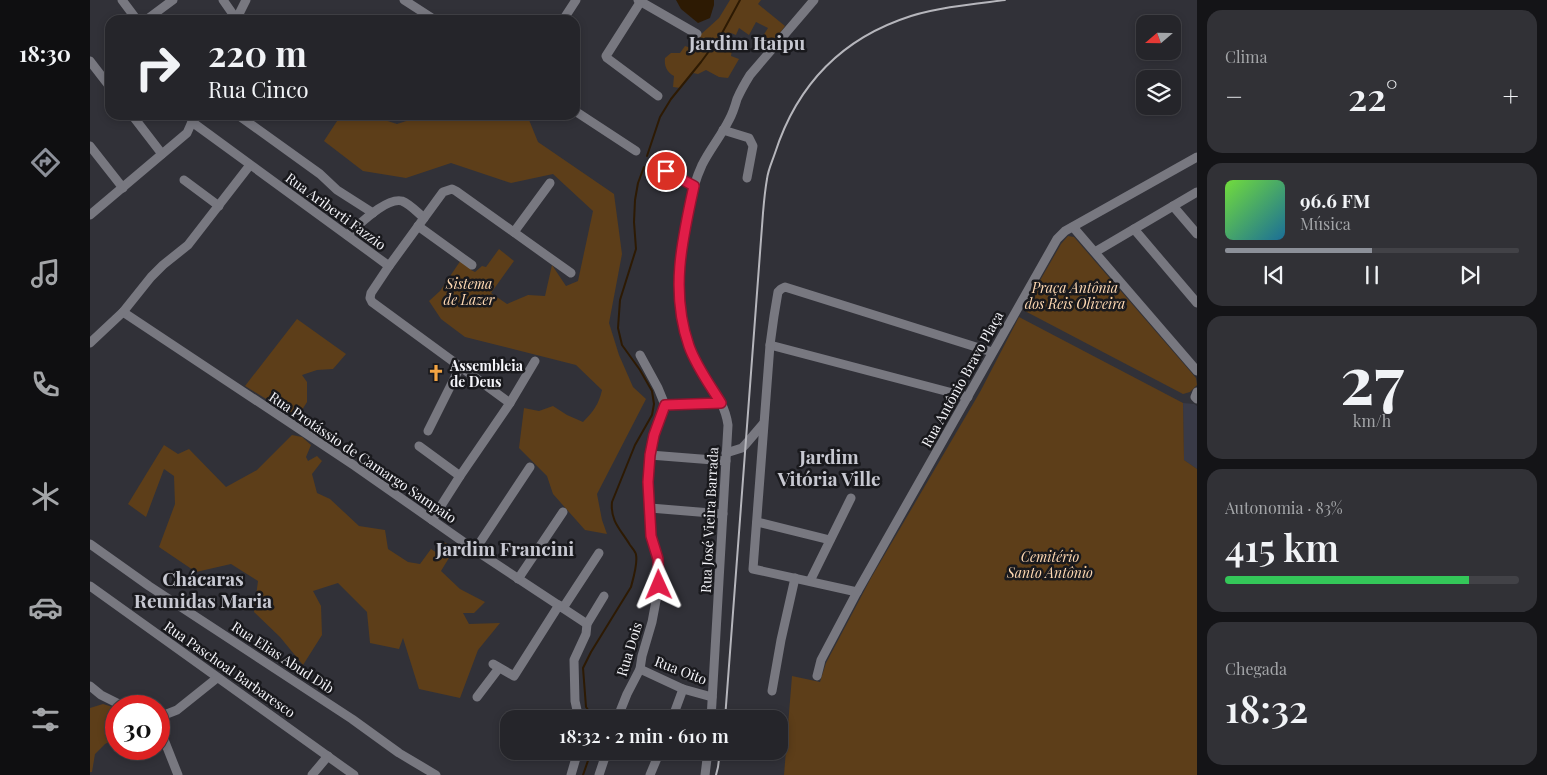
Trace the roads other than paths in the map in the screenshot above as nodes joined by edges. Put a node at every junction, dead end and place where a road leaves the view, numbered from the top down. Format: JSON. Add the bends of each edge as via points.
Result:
{"nodes":[{"id":1,"x":122,"y":0,"type":"edge"},
{"id":2,"x":173,"y":0,"type":"edge"},
{"id":3,"x":223,"y":0,"type":"edge"},
{"id":4,"x":246,"y":0,"type":"edge"},
{"id":5,"x":404,"y":0,"type":"edge"},
{"id":6,"x":576,"y":0,"type":"edge"},
{"id":7,"x":814,"y":0,"type":"edge"},
{"id":8,"x":640,"y":1,"type":"edge"},
{"id":9,"x":133,"y":15,"type":"edge"},
{"id":10,"x":153,"y":15,"type":"edge"},
{"id":11,"x":235,"y":15,"type":"edge"},
{"id":12,"x":238,"y":15,"type":"edge"},
{"id":13,"x":427,"y":15,"type":"edge"},
{"id":14,"x":566,"y":15,"type":"edge"},
{"id":15,"x":697,"y":34,"type":"dead end"},
{"id":16,"x":90,"y":61,"type":"edge"},
{"id":17,"x":105,"y":80,"type":"edge"},
{"id":18,"x":658,"y":96,"type":"dead end"},
{"id":19,"x":580,"y":114,"type":"edge"},
{"id":20,"x":136,"y":120,"type":"edge"},
{"id":21,"x":193,"y":120,"type":"edge"},
{"id":22,"x":194,"y":120,"type":"edge"},
{"id":23,"x":245,"y":120,"type":"edge"},
{"id":24,"x":723,"y":130,"type":"junction"},
{"id":25,"x":90,"y":146,"type":"edge"},
{"id":26,"x":636,"y":151,"type":"dead end"},
{"id":27,"x":162,"y":154,"type":"junction"},
{"id":28,"x":1197,"y":157,"type":"edge"},
{"id":29,"x":250,"y":165,"type":"junction"},
{"id":30,"x":653,"y":165,"type":"dead end"},
{"id":31,"x":747,"y":178,"type":"dead end"},
{"id":32,"x":184,"y":180,"type":"dead end"},
{"id":33,"x":550,"y":183,"type":"dead end"},
{"id":34,"x":694,"y":186,"type":"junction"},
{"id":35,"x":122,"y":188,"type":"junction"},
{"id":36,"x":1197,"y":192,"type":"edge"},
{"id":37,"x":219,"y":206,"type":"junction"},
{"id":38,"x":1173,"y":206,"type":"junction"},
{"id":39,"x":373,"y":213,"type":"junction"},
{"id":40,"x":90,"y":215,"type":"edge"},
{"id":41,"x":424,"y":218,"type":"junction"},
{"id":42,"x":418,"y":226,"type":"junction"},
{"id":43,"x":1073,"y":227,"type":"junction"},
{"id":44,"x":1134,"y":229,"type":"junction"},
{"id":45,"x":514,"y":232,"type":"junction"},
{"id":46,"x":1197,"y":234,"type":"edge"},
{"id":47,"x":347,"y":235,"type":"junction"},
{"id":48,"x":1095,"y":252,"type":"junction"},
{"id":49,"x":472,"y":265,"type":"dead end"},
{"id":50,"x":389,"y":266,"type":"junction"},
{"id":51,"x":571,"y":273,"type":"dead end"},
{"id":52,"x":1197,"y":303,"type":"edge"},
{"id":53,"x":124,"y":312,"type":"junction"},
{"id":54,"x":90,"y":343,"type":"edge"},
{"id":55,"x":770,"y":345,"type":"junction"},
{"id":56,"x":992,"y":352,"type":"junction"},
{"id":57,"x":640,"y":355,"type":"dead end"},
{"id":58,"x":535,"y":362,"type":"dead end"},
{"id":59,"x":460,"y":367,"type":"junction"},
{"id":60,"x":1197,"y":370,"type":"edge"},
{"id":61,"x":968,"y":397,"type":"junction"},
{"id":62,"x":510,"y":403,"type":"junction"},
{"id":63,"x":721,"y":403,"type":"junction"},
{"id":64,"x":665,"y":405,"type":"junction"},
{"id":65,"x":763,"y":423,"type":"junction"},
{"id":66,"x":428,"y":431,"type":"dead end"},
{"id":67,"x":419,"y":446,"type":"dead end"},
{"id":68,"x":650,"y":455,"type":"junction"},
{"id":69,"x":726,"y":457,"type":"junction"},
{"id":70,"x":530,"y":467,"type":"dead end"},
{"id":71,"x":460,"y":476,"type":"junction"},
{"id":72,"x":851,"y":498,"type":"dead end"},
{"id":73,"x":650,"y":508,"type":"junction"},
{"id":74,"x":563,"y":512,"type":"dead end"},
{"id":75,"x":723,"y":514,"type":"junction"},
{"id":76,"x":432,"y":520,"type":"junction"},
{"id":77,"x":757,"y":522,"type":"junction"},
{"id":78,"x":830,"y":540,"type":"junction"},
{"id":79,"x":90,"y":544,"type":"edge"},
{"id":80,"x":475,"y":550,"type":"junction"},
{"id":81,"x":599,"y":553,"type":"dead end"},
{"id":82,"x":795,"y":578,"type":"junction"},
{"id":83,"x":518,"y":579,"type":"junction"},
{"id":84,"x":810,"y":581,"type":"junction"},
{"id":85,"x":90,"y":586,"type":"edge"},
{"id":86,"x":857,"y":592,"type":"junction"},
{"id":87,"x":604,"y":596,"type":"dead end"},
{"id":88,"x":561,"y":607,"type":"junction"},
{"id":89,"x":587,"y":624,"type":"junction"},
{"id":90,"x":640,"y":669,"type":"junction"},
{"id":91,"x":817,"y":676,"type":"dead end"},
{"id":92,"x":217,"y":678,"type":"junction"},
{"id":93,"x":90,"y":686,"type":"edge"},
{"id":94,"x":683,"y":689,"type":"junction"},
{"id":95,"x":772,"y":691,"type":"dead end"},
{"id":96,"x":105,"y":697,"type":"edge"},
{"id":97,"x":477,"y":697,"type":"dead end"},
{"id":98,"x":712,"y":697,"type":"junction"},
{"id":99,"x":577,"y":710,"type":"edge"},
{"id":100,"x":621,"y":710,"type":"edge"},
{"id":101,"x":675,"y":710,"type":"edge"},
{"id":102,"x":711,"y":710,"type":"edge"},
{"id":103,"x":170,"y":713,"type":"edge"},
{"id":104,"x":170,"y":755,"type":"edge"},
{"id":105,"x":328,"y":756,"type":"junction"},
{"id":106,"x":575,"y":760,"type":"edge"},
{"id":107,"x":604,"y":760,"type":"edge"},
{"id":108,"x":656,"y":760,"type":"edge"},
{"id":109,"x":707,"y":760,"type":"edge"},
{"id":110,"x":178,"y":775,"type":"edge"},
{"id":111,"x":312,"y":775,"type":"edge"},
{"id":112,"x":354,"y":775,"type":"edge"},
{"id":113,"x":436,"y":775,"type":"edge"},
{"id":114,"x":571,"y":775,"type":"edge"},
{"id":115,"x":599,"y":775,"type":"edge"},
{"id":116,"x":650,"y":775,"type":"edge"},
{"id":117,"x":705,"y":775,"type":"edge"}],
"edges":[{"from":1,"to":9,"type":"street"},
{"from":2,"to":10,"type":"street"},
{"from":3,"to":11,"type":"street"},
{"from":4,"to":12,"type":"street"},
{"from":5,"to":13,"type":"street"},
{"from":6,"to":14,"type":"street"},
{"from":7,"to":24,"type":"street","name":"Rua José Vieira Barrada","via":[[750,75]]},
{"from":8,"to":15,"type":"street"},
{"from":8,"to":18,"type":"street","via":[[606,58]]},
{"from":16,"to":17,"type":"street"},
{"from":19,"to":26,"type":"street"},
{"from":20,"to":27,"type":"street"},
{"from":21,"to":27,"type":"street","via":[[187,133]]},
{"from":22,"to":29,"type":"street","name":"Rua Ariberti Fazzio"},
{"from":23,"to":39,"type":"street","via":[[337,190]]},
{"from":24,"to":31,"type":"street","via":[[749,138],[752,142]]},
{"from":24,"to":34,"type":"street","name":"Rua José Vieira Barrada","via":[[701,166]]},
{"from":25,"to":35,"type":"street"},
{"from":27,"to":35,"type":"street"},
{"from":28,"to":43,"type":"street","name":"Rua Antônio Bravo Plaça"},
{"from":29,"to":37,"type":"street"},
{"from":29,"to":47,"type":"street","name":"Rua Ariberti Fazzio"},
{"from":30,"to":34,"type":"street"},
{"from":32,"to":37,"type":"street"},
{"from":33,"to":45,"type":"street"},
{"from":34,"to":63,"type":"street","name":"Rua José Vieira Barrada","via":[[682,243],[680,304],[694,357]]},
{"from":35,"to":40,"type":"street"},
{"from":36,"to":38,"type":"street"},
{"from":37,"to":53,"type":"street","via":[[188,245],[151,277]]},
{"from":38,"to":44,"type":"street"},
{"from":38,"to":46,"type":"street"},
{"from":39,"to":41,"type":"street","via":[[394,201],[401,201]]},
{"from":39,"to":47,"type":"street"},
{"from":41,"to":42,"type":"street"},
{"from":41,"to":45,"type":"street","via":[[443,192],[452,189]]},
{"from":42,"to":49,"type":"street"},
{"from":42,"to":50,"type":"street"},
{"from":43,"to":48,"type":"street"},
{"from":43,"to":56,"type":"street","name":"Rua Antônio Bravo Plaça","via":[[1057,239]]},
{"from":44,"to":48,"type":"street"},
{"from":44,"to":52,"type":"street"},
{"from":45,"to":51,"type":"street"},
{"from":47,"to":50,"type":"street","name":"Rua Ariberti Fazzio"},
{"from":48,"to":60,"type":"street"},
{"from":50,"to":59,"type":"street","name":"Rua Ariberti Fazzio","via":[[371,293],[372,302]]},
{"from":53,"to":54,"type":"street"},
{"from":53,"to":76,"type":"street","name":"Rua Protássio de Camargo Sampaio"},
{"from":55,"to":56,"type":"street","via":[[776,299],[785,287]]},
{"from":55,"to":61,"type":"street"},
{"from":55,"to":65,"type":"street"},
{"from":56,"to":61,"type":"street","name":"Rua Antônio Bravo Plaça"},
{"from":57,"to":64,"type":"street"},
{"from":58,"to":62,"type":"street"},
{"from":59,"to":62,"type":"street","name":"Rua Ariberti Fazzio"},
{"from":59,"to":66,"type":"street"},
{"from":61,"to":86,"type":"street","name":"Rua Antônio Bravo Plaça"},
{"from":62,"to":71,"type":"street"},
{"from":63,"to":64,"type":"street"},
{"from":63,"to":69,"type":"street","name":"Rua José Vieira Barrada","via":[[728,425]]},
{"from":64,"to":68,"type":"street","name":"Rua Dois"},
{"from":65,"to":69,"type":"street","via":[[742,448]]},
{"from":65,"to":77,"type":"street"},
{"from":67,"to":71,"type":"street"},
{"from":68,"to":69,"type":"street"},
{"from":68,"to":73,"type":"street","name":"Rua Dois"},
{"from":69,"to":75,"type":"street","name":"Rua José Vieira Barrada"},
{"from":70,"to":80,"type":"street"},
{"from":71,"to":76,"type":"street"},
{"from":72,"to":78,"type":"street"},
{"from":73,"to":75,"type":"street"},
{"from":73,"to":90,"type":"street","name":"Rua Dois","via":[[659,585]]},
{"from":74,"to":83,"type":"street"},
{"from":75,"to":98,"type":"street","name":"Rua José Vieira Barrada"},
{"from":76,"to":80,"type":"street","name":"Rua Protássio de Camargo Sampaio"},
{"from":77,"to":78,"type":"street"},
{"from":77,"to":82,"type":"street","via":[[753,568]]},
{"from":78,"to":84,"type":"street"},
{"from":79,"to":113,"type":"street","name":"Rua Elias Abud Dib"},
{"from":80,"to":83,"type":"street","name":"Rua Protássio de Camargo Sampaio"},
{"from":81,"to":88,"type":"street"},
{"from":82,"to":84,"type":"street"},
{"from":82,"to":95,"type":"street"},
{"from":83,"to":88,"type":"street","name":"Rua Protássio de Camargo Sampaio"},
{"from":84,"to":86,"type":"street"},
{"from":85,"to":92,"type":"street","name":"Rua Paschoal Barbaresco"},
{"from":86,"to":91,"type":"street","name":"Rua Antônio Bravo Plaça","via":[[821,660]]},
{"from":87,"to":89,"type":"street"},
{"from":88,"to":89,"type":"street","name":"Rua Protássio de Camargo Sampaio"},
{"from":88,"to":97,"type":"street","via":[[514,676],[496,666]]},
{"from":89,"to":99,"type":"street","via":[[574,660]]},
{"from":90,"to":94,"type":"street","name":"Rua Oito"},
{"from":90,"to":100,"type":"street","name":"Rua Dois"},
{"from":92,"to":103,"type":"street"},
{"from":92,"to":105,"type":"street","name":"Rua Paschoal Barbaresco"},
{"from":93,"to":96,"type":"street"},
{"from":94,"to":98,"type":"street","name":"Rua Oito"},
{"from":94,"to":101,"type":"street"},
{"from":98,"to":102,"type":"street","name":"Rua José Vieira Barrada"},
{"from":104,"to":110,"type":"street"},
{"from":105,"to":111,"type":"street"},
{"from":105,"to":112,"type":"street","name":"Rua Paschoal Barbaresco"},
{"from":106,"to":114,"type":"street"},
{"from":107,"to":115,"type":"street"},
{"from":108,"to":116,"type":"street"},
{"from":109,"to":117,"type":"street"}]}
